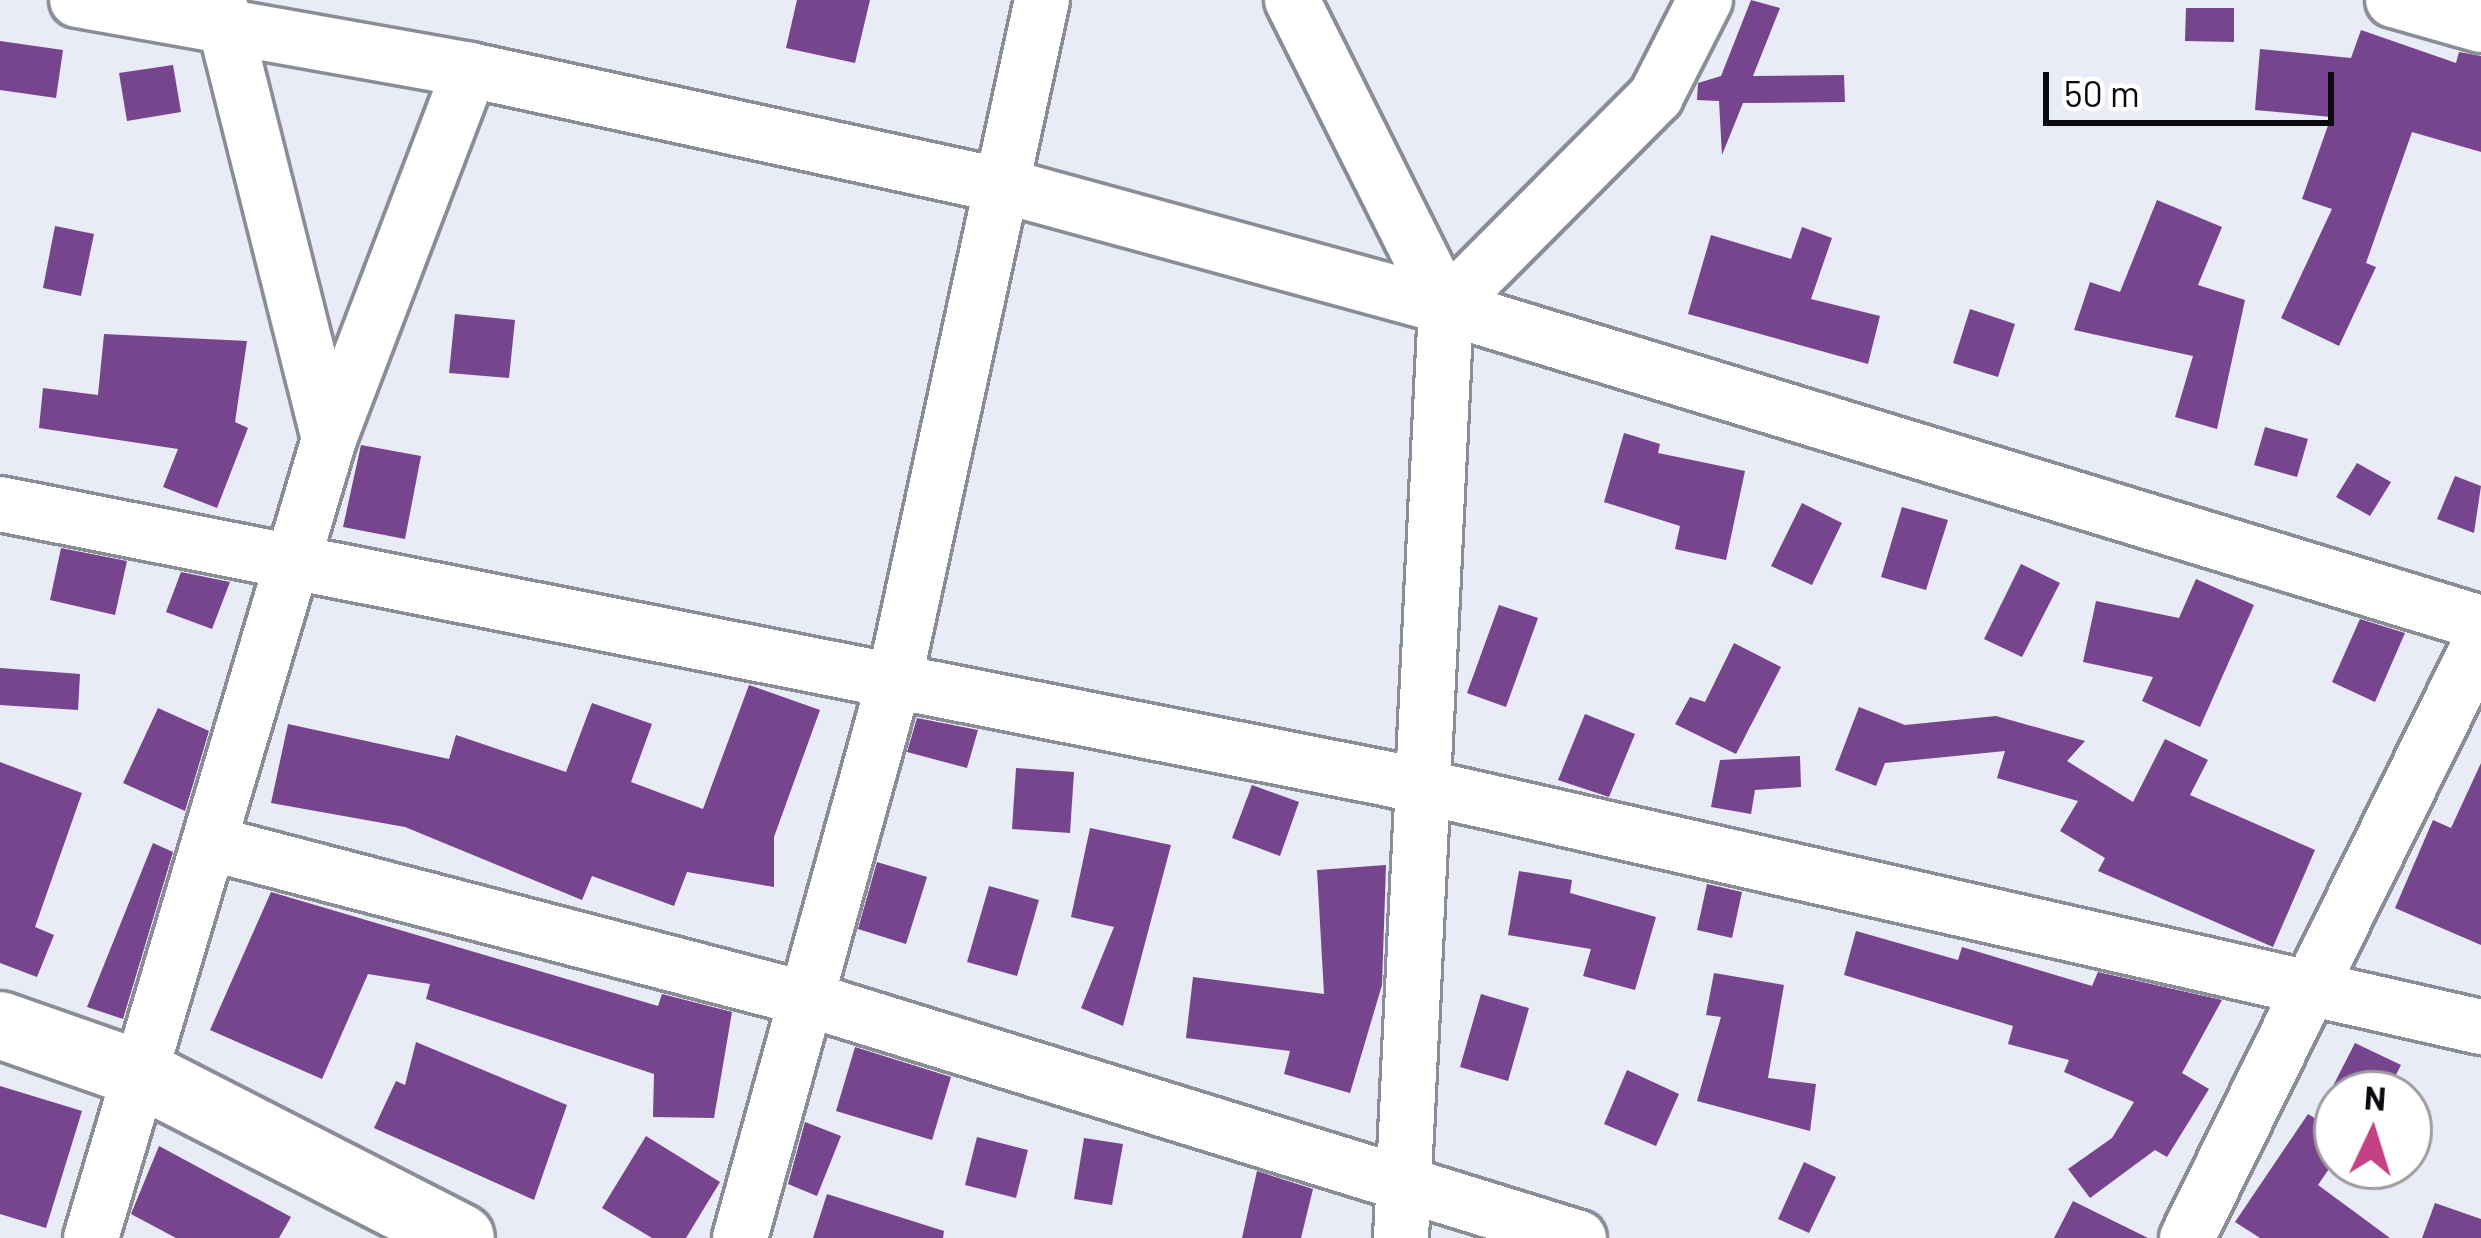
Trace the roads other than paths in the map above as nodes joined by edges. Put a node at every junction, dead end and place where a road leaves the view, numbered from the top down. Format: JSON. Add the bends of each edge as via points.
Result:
{"nodes":[{"id":1,"x":77,"y":0,"type":"edge"},
{"id":2,"x":1042,"y":0,"type":"edge"},
{"id":3,"x":1292,"y":0,"type":"edge"},
{"id":4,"x":1705,"y":0,"type":"edge"},
{"id":5,"x":2393,"y":0,"type":"edge"},
{"id":6,"x":220,"y":15,"type":"edge"},
{"id":7,"x":2481,"y":25,"type":"edge"},
{"id":8,"x":470,"y":70,"type":"junction"},
{"id":9,"x":1008,"y":187,"type":"junction"},
{"id":10,"x":1446,"y":307,"type":"junction"},
{"id":11,"x":329,"y":439,"type":"junction"},
{"id":12,"x":0,"y":504,"type":"edge"},
{"id":13,"x":293,"y":564,"type":"junction"},
{"id":14,"x":2481,"y":623,"type":"edge"},
{"id":15,"x":2481,"y":641,"type":"edge"},
{"id":16,"x":894,"y":682,"type":"junction"},
{"id":17,"x":1425,"y":787,"type":"junction"},
{"id":18,"x":213,"y":844,"type":"junction"},
{"id":19,"x":2311,"y":988,"type":"junction"},
{"id":20,"x":810,"y":1000,"type":"junction"},
{"id":21,"x":0,"y":1025,"type":"edge"},
{"id":22,"x":2481,"y":1027,"type":"edge"},
{"id":23,"x":143,"y":1075,"type":"junction"},
{"id":24,"x":1409,"y":1183,"type":"junction"},
{"id":25,"x":91,"y":1238,"type":"edge"},
{"id":26,"x":461,"y":1238,"type":"edge"},
{"id":27,"x":740,"y":1238,"type":"edge"},
{"id":28,"x":1401,"y":1238,"type":"edge"},
{"id":29,"x":1579,"y":1238,"type":"edge"},
{"id":30,"x":2187,"y":1238,"type":"edge"}],
"edges":[{"from":1,"to":6,"type":"street"},
{"from":2,"to":9,"type":"street"},
{"from":3,"to":10,"type":"street"},
{"from":4,"to":10,"type":"street","via":[[1656,96]]},
{"from":5,"to":7,"type":"street"},
{"from":6,"to":8,"type":"street"},
{"from":6,"to":11,"type":"street"},
{"from":8,"to":9,"type":"street"},
{"from":8,"to":11,"type":"street"},
{"from":9,"to":10,"type":"street"},
{"from":9,"to":16,"type":"street"},
{"from":10,"to":14,"type":"street"},
{"from":10,"to":17,"type":"street"},
{"from":11,"to":13,"type":"street"},
{"from":12,"to":13,"type":"street"},
{"from":13,"to":16,"type":"street"},
{"from":13,"to":18,"type":"street"},
{"from":15,"to":19,"type":"street"},
{"from":16,"to":17,"type":"street"},
{"from":16,"to":20,"type":"street"},
{"from":17,"to":19,"type":"street"},
{"from":17,"to":24,"type":"street"},
{"from":18,"to":20,"type":"street"},
{"from":18,"to":23,"type":"street"},
{"from":19,"to":22,"type":"street"},
{"from":19,"to":30,"type":"street"},
{"from":20,"to":24,"type":"street"},
{"from":20,"to":27,"type":"street"},
{"from":21,"to":23,"type":"highway"},
{"from":23,"to":25,"type":"street"},
{"from":23,"to":26,"type":"highway"},
{"from":24,"to":28,"type":"street"},
{"from":24,"to":29,"type":"street"}]}
